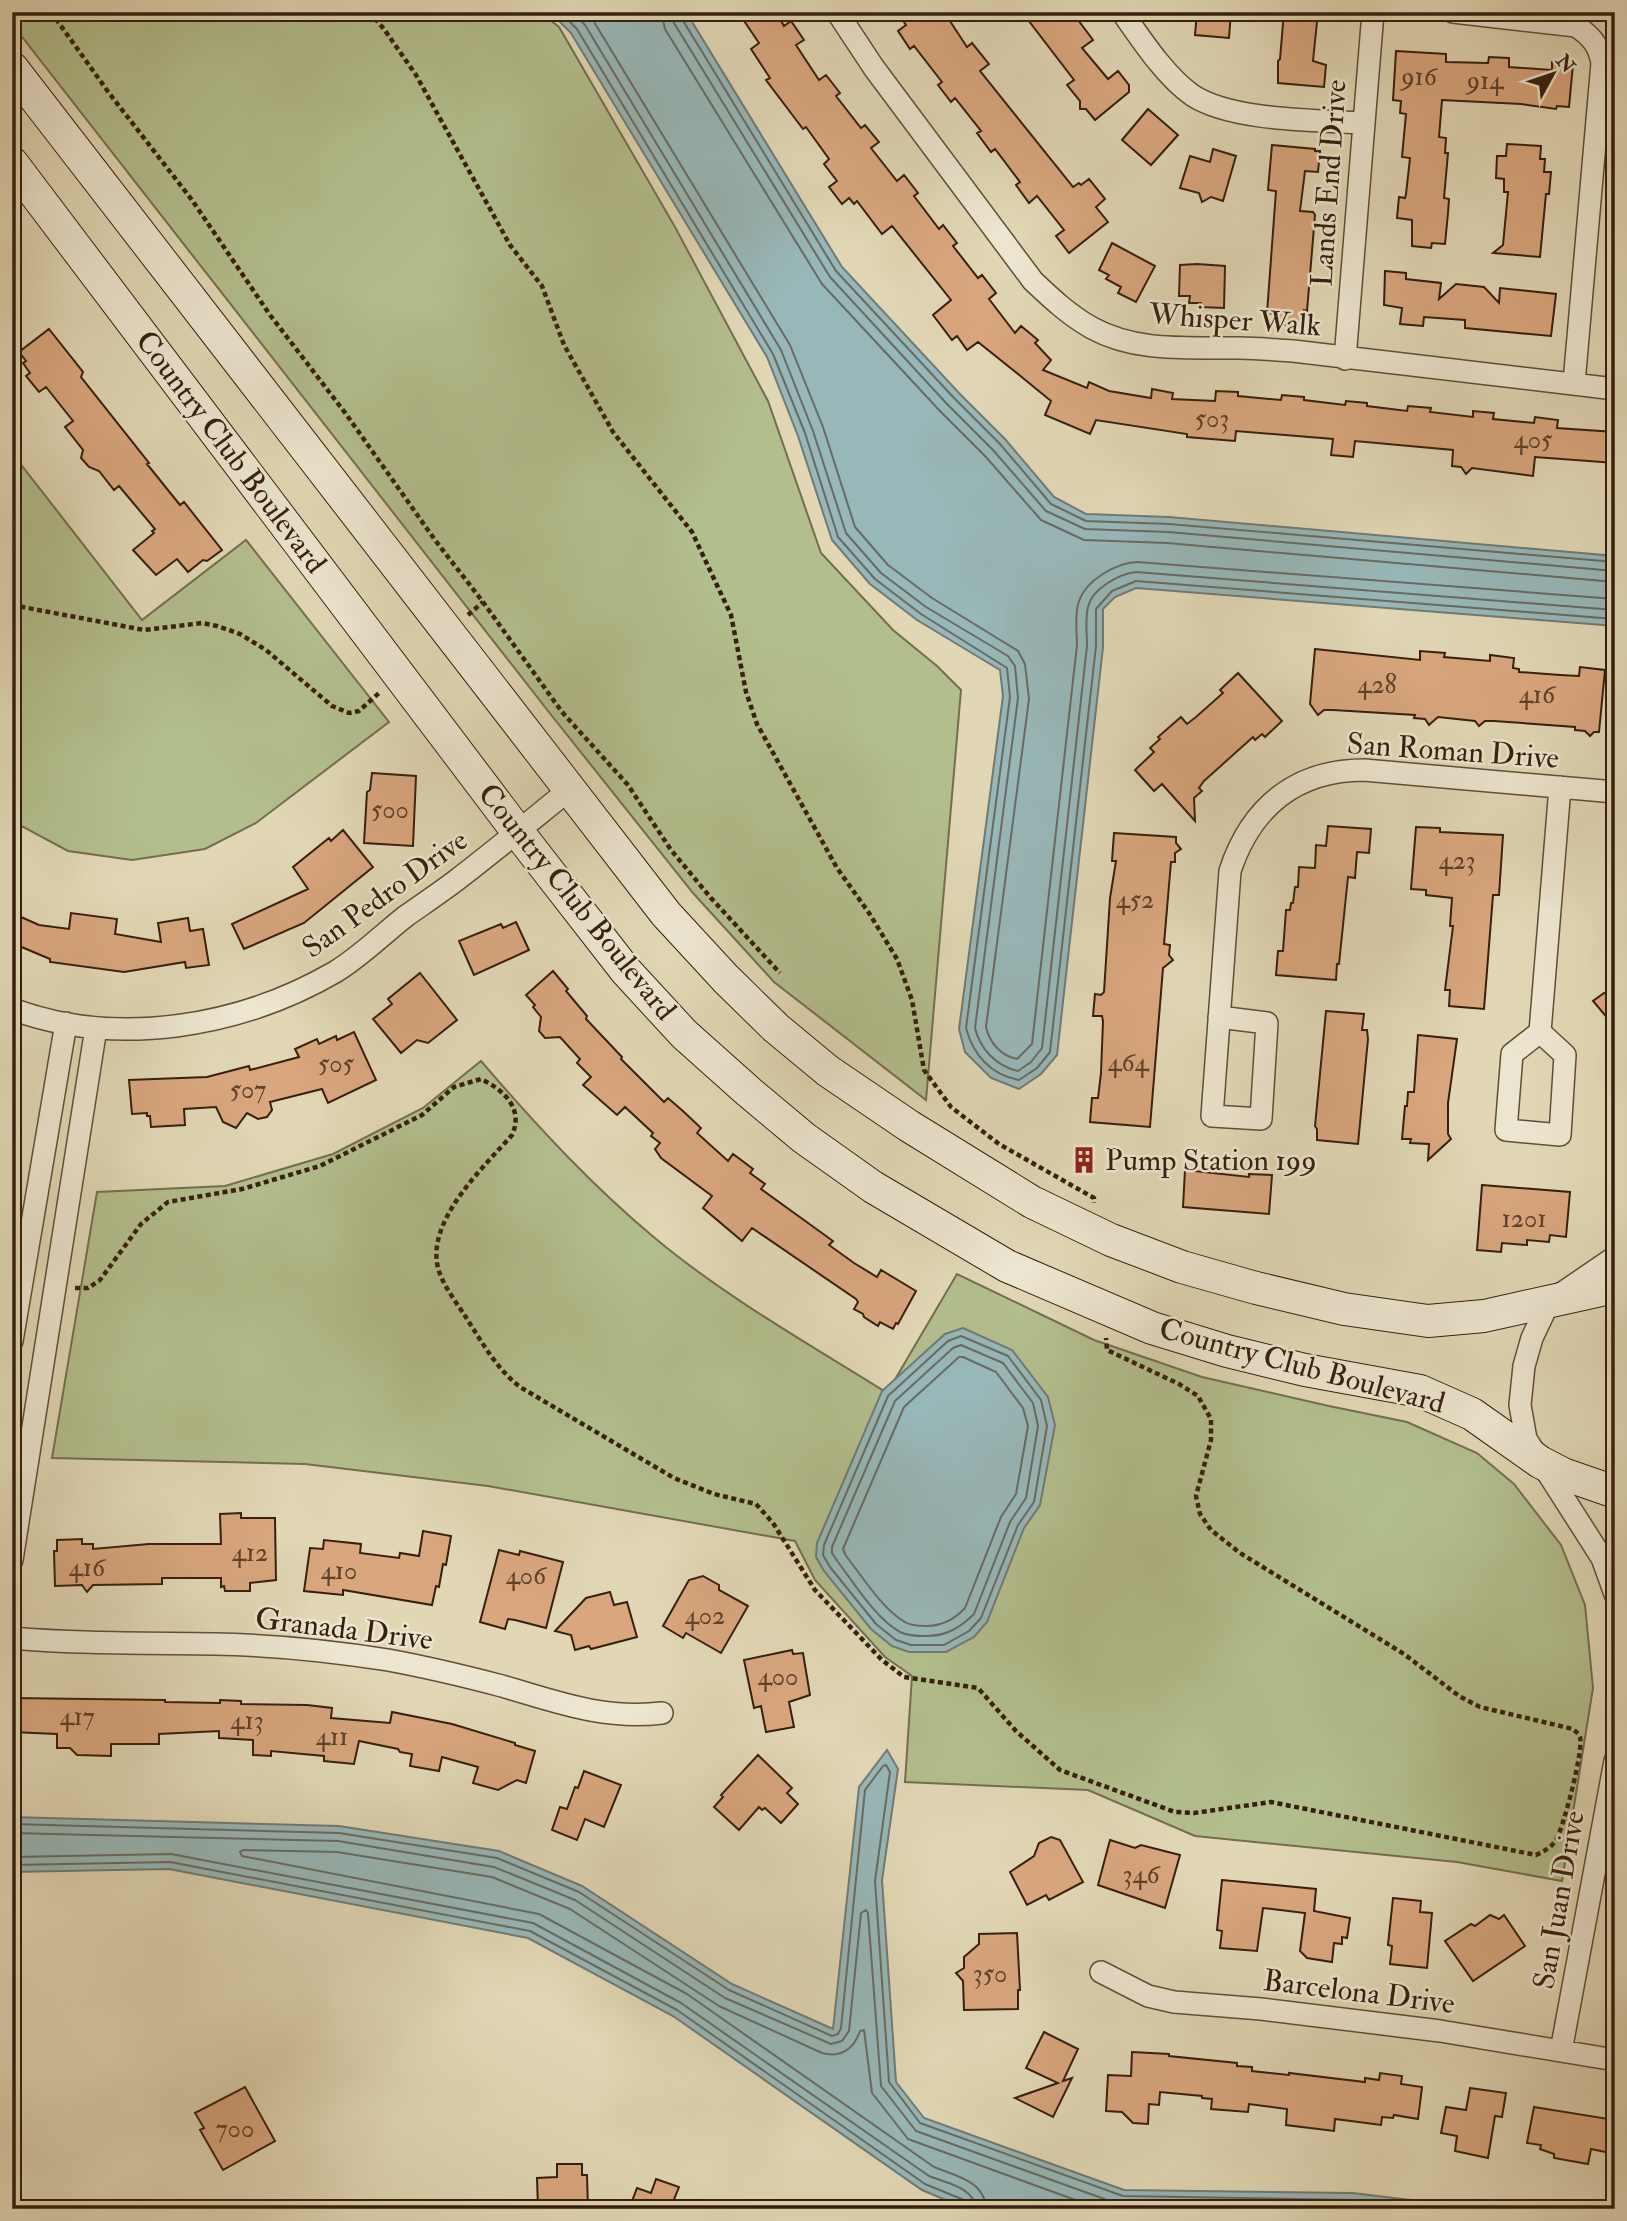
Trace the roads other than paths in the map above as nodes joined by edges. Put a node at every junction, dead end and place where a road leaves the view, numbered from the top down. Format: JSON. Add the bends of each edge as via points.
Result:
{"nodes":[{"id":1,"x":837,"y":12,"type":"edge"},
{"id":2,"x":1373,"y":12,"type":"edge"},
{"id":3,"x":1453,"y":12,"type":"edge"},
{"id":4,"x":1130,"y":18,"type":"edge"},
{"id":5,"x":12,"y":68,"type":"edge"},
{"id":6,"x":1362,"y":124,"type":"junction"},
{"id":7,"x":12,"y":163,"type":"edge"},
{"id":8,"x":1345,"y":359,"type":"junction"},
{"id":9,"x":1574,"y":383,"type":"junction"},
{"id":10,"x":1615,"y":389,"type":"edge"},
{"id":11,"x":1560,"y":787,"type":"junction"},
{"id":12,"x":570,"y":789,"type":"junction"},
{"id":13,"x":1615,"y":792,"type":"edge"},
{"id":14,"x":517,"y":831,"type":"junction"},
{"id":15,"x":12,"y":1009,"type":"edge"},
{"id":16,"x":1219,"y":1017,"type":"junction"},
{"id":17,"x":66,"y":1023,"type":"junction"},
{"id":18,"x":96,"y":1028,"type":"junction"},
{"id":19,"x":1540,"y":1032,"type":"junction"},
{"id":20,"x":1615,"y":1257,"type":"edge"},
{"id":21,"x":1615,"y":1287,"type":"edge"},
{"id":22,"x":1549,"y":1302,"type":"junction"},
{"id":23,"x":12,"y":1341,"type":"edge"},
{"id":24,"x":1540,"y":1462,"type":"junction"},
{"id":25,"x":1615,"y":1492,"type":"edge"},
{"id":26,"x":12,"y":1560,"type":"edge"},
{"id":27,"x":1615,"y":1594,"type":"edge"},
{"id":28,"x":12,"y":1638,"type":"edge"},
{"id":29,"x":662,"y":1713,"type":"dead end"},
{"id":30,"x":1615,"y":1761,"type":"edge"},
{"id":31,"x":1101,"y":1972,"type":"dead end"},
{"id":32,"x":1561,"y":2051,"type":"junction"},
{"id":33,"x":1615,"y":2060,"type":"edge"}],
"edges":[{"from":1,"to":8,"type":"street","name":"Whisper Walk","via":[[1033,281],[1060,308],[1093,329],[1131,343],[1169,349],[1280,350]]},
{"from":2,"to":6,"type":"street","name":"Lands End Drive"},
{"from":3,"to":9,"type":"street","via":[[1576,26],[1600,51]]},
{"from":4,"to":6,"type":"street","via":[[1180,86],[1194,96],[1256,115]]},
{"from":5,"to":12,"type":"street","name":"Country Club Boulevard"},
{"from":6,"to":8,"type":"street","name":"Lands End Drive"},
{"from":7,"to":14,"type":"street","name":"Country Club Boulevard"},
{"from":8,"to":9,"type":"street","name":"Whisper Walk"},
{"from":9,"to":10,"type":"street","name":"Whisper Walk"},
{"from":11,"to":13,"type":"street","name":"San Roman Drive"},
{"from":11,"to":16,"type":"street","name":"San Roman Drive","via":[[1342,770],[1297,784],[1262,811],[1237,848],[1230,871]]},
{"from":11,"to":19,"type":"street"},
{"from":12,"to":14,"type":"street","name":"San Pedro Drive"},
{"from":12,"to":22,"type":"street","name":"Country Club Boulevard","via":[[666,914],[776,1028],[828,1071],[1032,1202],[1182,1267],[1356,1311],[1428,1321],[1484,1316]]},
{"from":14,"to":18,"type":"street","name":"San Pedro Drive","via":[[338,970],[312,984],[196,1024]]},
{"from":14,"to":24,"type":"street","name":"Country Club Boulevard","via":[[626,971],[676,1025],[795,1130],[873,1187],[1007,1266],[1103,1308],[1227,1351],[1420,1391],[1472,1414]]},
{"from":15,"to":17,"type":"street","name":"San Pedro Drive"},
{"from":16,"to":16,"type":"street","name":"San Roman Drive","via":[[1267,1023],[1261,1119],[1212,1116]]},
{"from":17,"to":18,"type":"street","name":"San Pedro Drive"},
{"from":17,"to":23,"type":"street"},
{"from":18,"to":26,"type":"street"},
{"from":19,"to":19,"type":"street","via":[[1512,1054],[1506,1130],[1560,1135],[1565,1055]]},
{"from":20,"to":22,"type":"street"},
{"from":21,"to":22,"type":"street","name":"Country Club Boulevard"},
{"from":22,"to":24,"type":"street","via":[[1524,1366],[1520,1405],[1526,1440]]},
{"from":24,"to":25,"type":"street","name":"Country Club Boulevard"},
{"from":24,"to":27,"type":"street","via":[[1602,1558]]},
{"from":28,"to":29,"type":"street","name":"Granada Drive","via":[[304,1649],[460,1675],[607,1714]]},
{"from":30,"to":32,"type":"street","name":"San Juan Drive"},
{"from":31,"to":32,"type":"street","name":"Barcelona Drive","via":[[1148,1996],[1174,2002],[1275,2010]]},
{"from":32,"to":33,"type":"street","name":"Barcelona Drive"}]}
